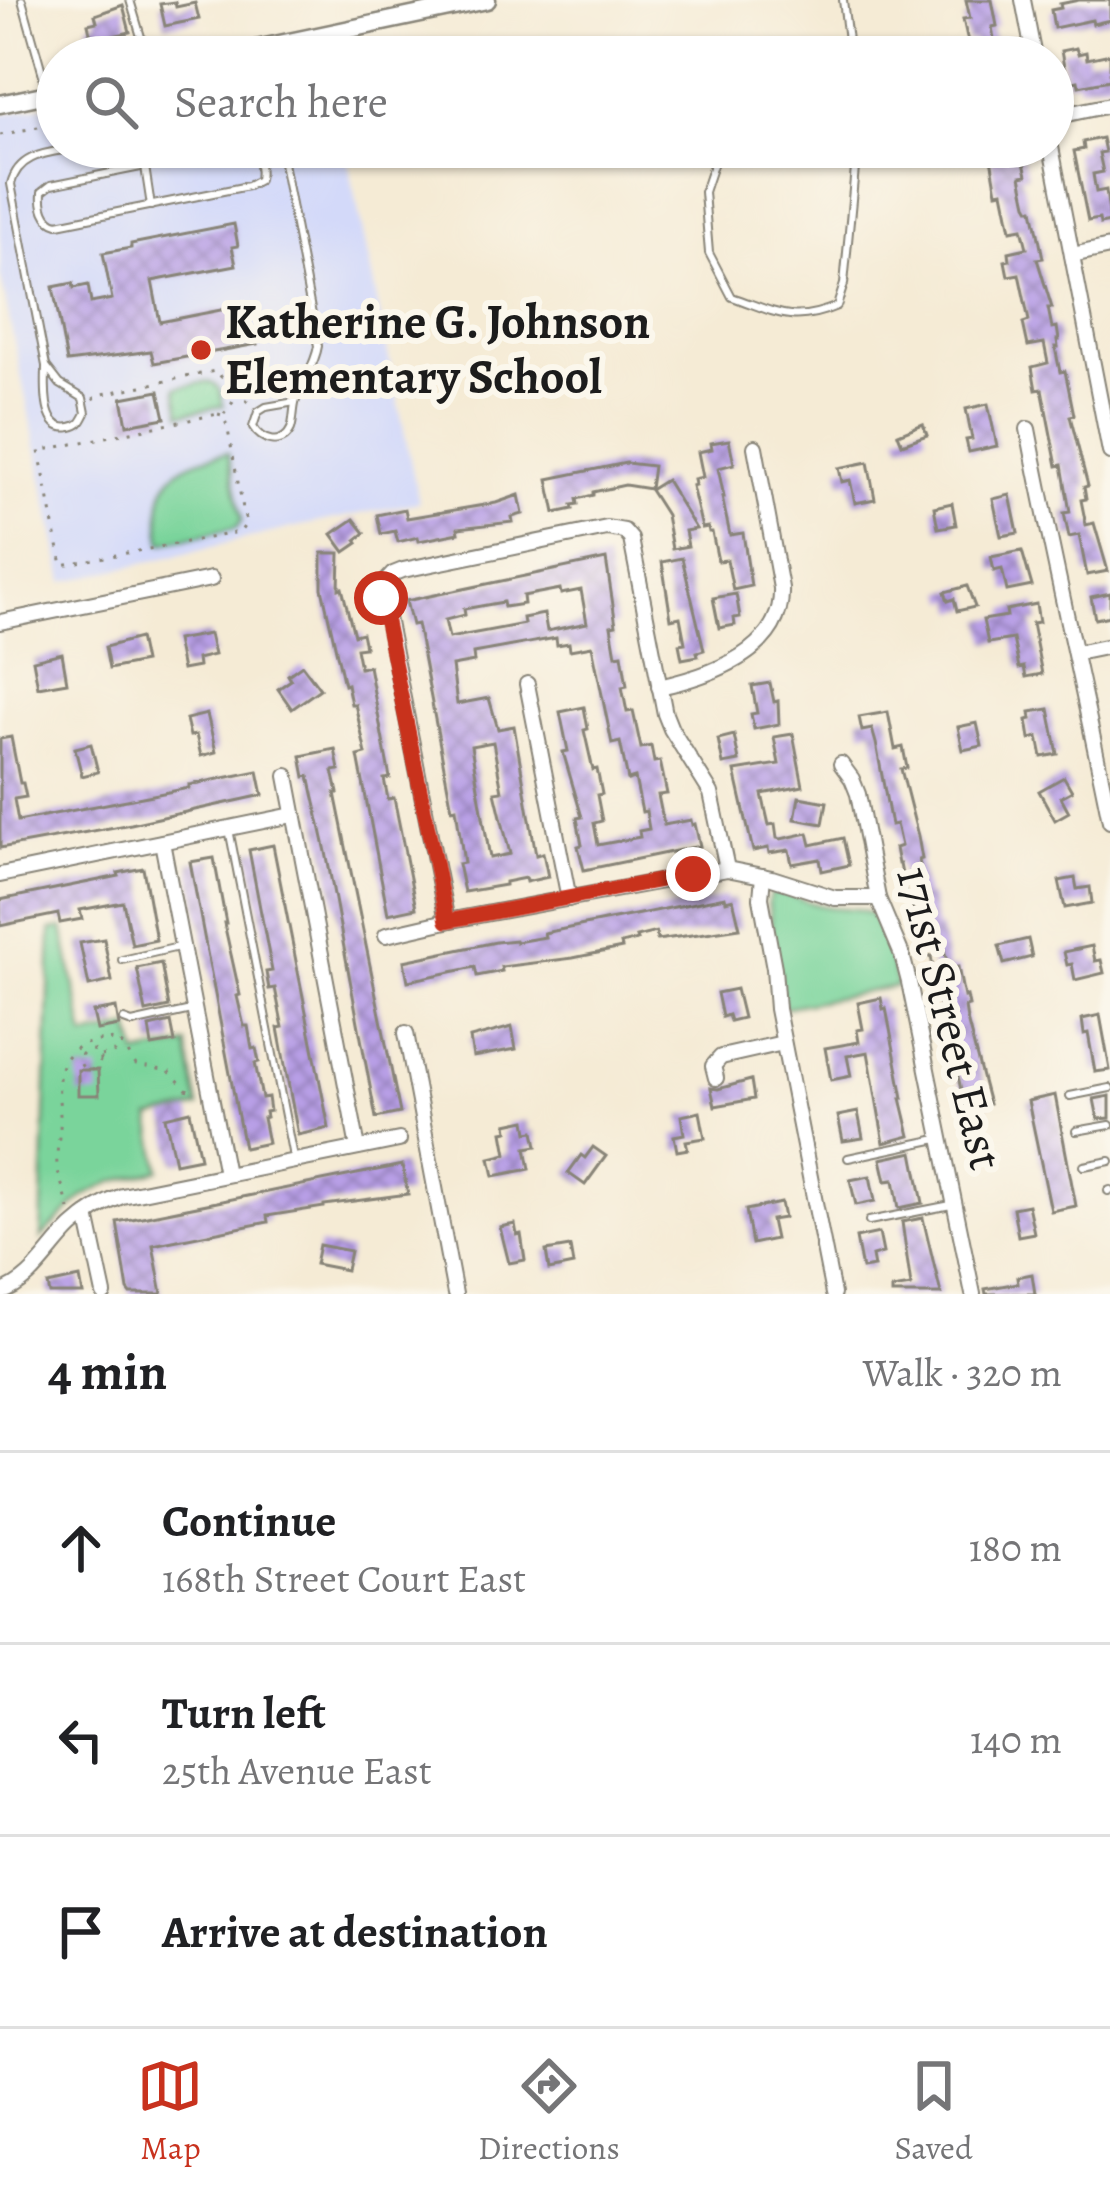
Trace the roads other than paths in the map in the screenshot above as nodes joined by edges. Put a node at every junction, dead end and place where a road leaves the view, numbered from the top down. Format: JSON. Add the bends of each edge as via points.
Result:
{"nodes":[{"id":1,"x":22,"y":0,"type":"edge"},
{"id":2,"x":130,"y":0,"type":"edge"},
{"id":3,"x":487,"y":0,"type":"edge"},
{"id":4,"x":843,"y":0,"type":"edge"},
{"id":5,"x":1023,"y":0,"type":"edge"},
{"id":6,"x":141,"y":36,"type":"edge"},
{"id":7,"x":331,"y":36,"type":"edge"},
{"id":8,"x":847,"y":36,"type":"edge"},
{"id":9,"x":1030,"y":36,"type":"edge"},
{"id":10,"x":36,"y":48,"type":"edge"},
{"id":11,"x":36,"y":96,"type":"edge"},
{"id":12,"x":0,"y":104,"type":"edge"},
{"id":13,"x":1110,"y":105,"type":"edge"},
{"id":14,"x":1074,"y":112,"type":"edge"},
{"id":15,"x":36,"y":157,"type":"edge"},
{"id":16,"x":136,"y":168,"type":"edge"},
{"id":17,"x":146,"y":168,"type":"edge"},
{"id":18,"x":259,"y":168,"type":"edge"},
{"id":19,"x":284,"y":168,"type":"edge"},
{"id":20,"x":712,"y":168,"type":"edge"},
{"id":21,"x":855,"y":168,"type":"edge"},
{"id":22,"x":1055,"y":168,"type":"edge"},
{"id":23,"x":151,"y":206,"type":"junction"},
{"id":24,"x":1110,"y":247,"type":"edge"},
{"id":25,"x":1072,"y":255,"type":"junction"},
{"id":26,"x":46,"y":366,"type":"junction"},
{"id":27,"x":295,"y":402,"type":"junction"},
{"id":28,"x":1028,"y":429,"type":"dead end"},
{"id":29,"x":755,"y":447,"type":"dead end"},
{"id":30,"x":1110,"y":452,"type":"edge"},
{"id":31,"x":211,"y":579,"type":"dead end"},
{"id":32,"x":0,"y":622,"type":"edge"},
{"id":33,"x":1110,"y":646,"type":"edge"},
{"id":34,"x":1076,"y":653,"type":"junction"},
{"id":35,"x":527,"y":684,"type":"dead end"},
{"id":36,"x":659,"y":687,"type":"junction"},
{"id":37,"x":841,"y":764,"type":"dead end"},
{"id":38,"x":287,"y":776,"type":"dead end"},
{"id":39,"x":293,"y":815,"type":"junction"},
{"id":40,"x":1110,"y":821,"type":"edge"},
{"id":41,"x":229,"y":829,"type":"junction"},
{"id":42,"x":163,"y":842,"type":"junction"},
{"id":43,"x":727,"y":869,"type":"junction"},
{"id":44,"x":0,"y":875,"type":"edge"},
{"id":45,"x":763,"y":876,"type":"junction"},
{"id":46,"x":878,"y":898,"type":"junction"},
{"id":47,"x":569,"y":899,"type":"junction"},
{"id":48,"x":447,"y":921,"type":"junction"},
{"id":49,"x":386,"y":935,"type":"dead end"},
{"id":50,"x":183,"y":946,"type":"junction"},
{"id":51,"x":122,"y":960,"type":"dead end"},
{"id":52,"x":194,"y":1010,"type":"junction"},
{"id":53,"x":124,"y":1020,"type":"dead end"},
{"id":54,"x":406,"y":1034,"type":"dead end"},
{"id":55,"x":783,"y":1043,"type":"junction"},
{"id":56,"x":716,"y":1078,"type":"dead end"},
{"id":57,"x":1110,"y":1088,"type":"edge"},
{"id":58,"x":1070,"y":1096,"type":"dead end"},
{"id":59,"x":1110,"y":1125,"type":"edge"},
{"id":60,"x":1076,"y":1131,"type":"dead end"},
{"id":61,"x":941,"y":1138,"type":"junction"},
{"id":62,"x":399,"y":1140,"type":"dead end"},
{"id":63,"x":358,"y":1148,"type":"junction"},
{"id":64,"x":848,"y":1158,"type":"dead end"},
{"id":65,"x":294,"y":1161,"type":"junction"},
{"id":66,"x":1110,"y":1161,"type":"edge"},
{"id":67,"x":1084,"y":1166,"type":"dead end"},
{"id":68,"x":226,"y":1174,"type":"junction"},
{"id":69,"x":955,"y":1204,"type":"junction"},
{"id":70,"x":87,"y":1215,"type":"junction"},
{"id":71,"x":869,"y":1221,"type":"dead end"},
{"id":72,"x":10,"y":1292,"type":"edge"},
{"id":73,"x":104,"y":1294,"type":"edge"},
{"id":74,"x":455,"y":1294,"type":"edge"},
{"id":75,"x":833,"y":1294,"type":"edge"},
{"id":76,"x":973,"y":1294,"type":"edge"}],
"edges":[{"from":1,"to":10,"type":"lane"},
{"from":2,"to":6,"type":"lane"},
{"from":3,"to":7,"type":"street"},
{"from":4,"to":8,"type":"lane"},
{"from":5,"to":9,"type":"street"},
{"from":11,"to":12,"type":"street"},
{"from":13,"to":14,"type":"street"},
{"from":15,"to":26,"type":"lane","via":[[14,170],[10,184]]},
{"from":16,"to":23,"type":"lane","via":[[45,188],[47,218],[58,224]]},
{"from":17,"to":23,"type":"lane"},
{"from":18,"to":23,"type":"lane","via":[[255,184]]},
{"from":19,"to":27,"type":"lane","via":[[317,337]]},
{"from":20,"to":21,"type":"lane","via":[[704,192],[709,253],[732,297],[792,318],[837,306]]},
{"from":22,"to":25,"type":"street"},
{"from":24,"to":25,"type":"street"},
{"from":25,"to":30,"type":"street"},
{"from":26,"to":26,"type":"lane","via":[[86,403],[79,424],[64,428],[50,416]]},
{"from":27,"to":27,"type":"lane","via":[[258,412],[254,431],[266,440],[286,435]]},
{"from":28,"to":34,"type":"street"},
{"from":29,"to":36,"type":"street","via":[[779,612],[730,664]]},
{"from":31,"to":32,"type":"street"},
{"from":33,"to":34,"type":"street"},
{"from":34,"to":40,"type":"street"},
{"from":35,"to":47,"type":"street"},
{"from":36,"to":43,"type":"street","via":[[671,729],[711,793]]},
{"from":36,"to":48,"type":"street","via":[[624,531],[404,570],[385,582],[381,598]]},
{"from":37,"to":46,"type":"street","name":"171st Street East","via":[[858,794]]},
{"from":38,"to":39,"type":"street"},
{"from":39,"to":41,"type":"street"},
{"from":39,"to":63,"type":"street"},
{"from":41,"to":42,"type":"street"},
{"from":41,"to":65,"type":"lane"},
{"from":42,"to":44,"type":"street"},
{"from":42,"to":50,"type":"street"},
{"from":43,"to":45,"type":"street"},
{"from":43,"to":47,"type":"street"},
{"from":45,"to":46,"type":"street","via":[[835,898]]},
{"from":45,"to":55,"type":"street"},
{"from":46,"to":61,"type":"street","name":"171st Street East","via":[[902,955]]},
{"from":47,"to":48,"type":"street"},
{"from":48,"to":49,"type":"street"},
{"from":50,"to":51,"type":"lane"},
{"from":50,"to":52,"type":"street"},
{"from":52,"to":53,"type":"lane"},
{"from":52,"to":68,"type":"street"},
{"from":54,"to":74,"type":"street"},
{"from":55,"to":56,"type":"street","via":[[721,1057]]},
{"from":55,"to":75,"type":"street"},
{"from":57,"to":58,"type":"lane"},
{"from":59,"to":60,"type":"lane"},
{"from":61,"to":64,"type":"lane"},
{"from":61,"to":69,"type":"street","name":"171st Street East"},
{"from":62,"to":63,"type":"street"},
{"from":63,"to":65,"type":"street"},
{"from":65,"to":68,"type":"street"},
{"from":66,"to":67,"type":"lane"},
{"from":68,"to":70,"type":"street","via":[[122,1196]]},
{"from":69,"to":71,"type":"lane"},
{"from":69,"to":76,"type":"street","name":"171st Street East"},
{"from":70,"to":72,"type":"street"},
{"from":70,"to":73,"type":"street"}]}
